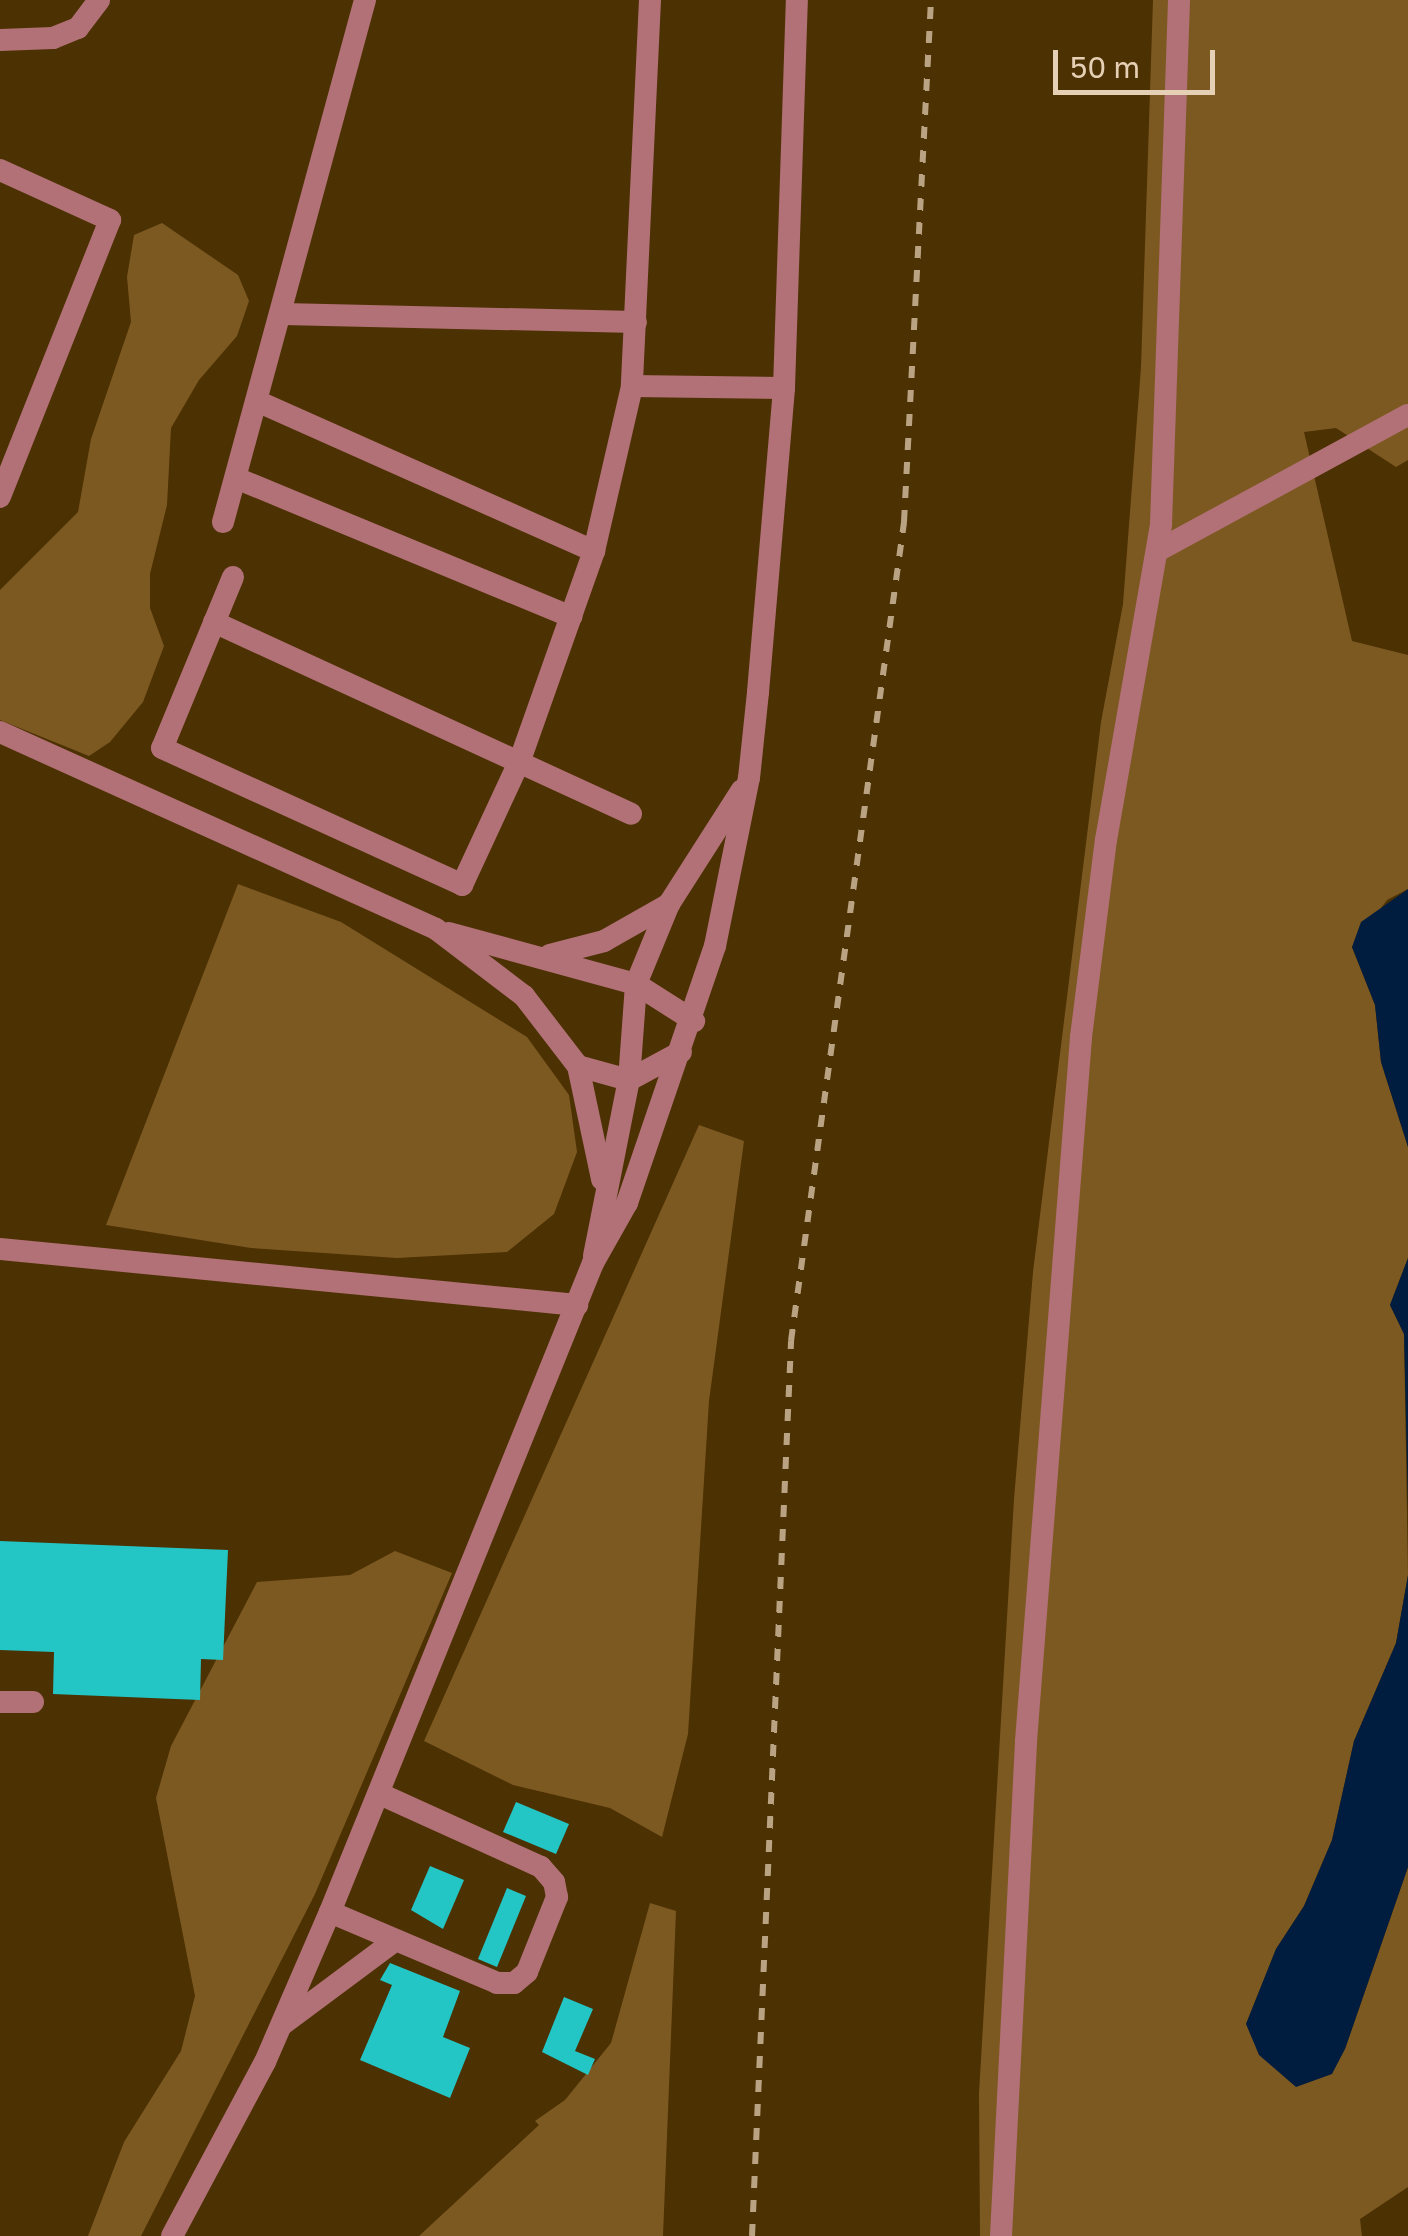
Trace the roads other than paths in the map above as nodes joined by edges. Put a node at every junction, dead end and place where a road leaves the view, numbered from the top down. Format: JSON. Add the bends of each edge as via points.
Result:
{"nodes":[{"id":1,"x":100,"y":0,"type":"edge"},
{"id":2,"x":365,"y":0,"type":"edge"},
{"id":3,"x":650,"y":0,"type":"edge"},
{"id":4,"x":796,"y":0,"type":"edge"},
{"id":5,"x":1179,"y":0,"type":"edge"},
{"id":6,"x":0,"y":40,"type":"edge"},
{"id":7,"x":0,"y":170,"type":"edge"},
{"id":8,"x":282,"y":314,"type":"junction"},
{"id":9,"x":636,"y":322,"type":"junction"},
{"id":10,"x":632,"y":386,"type":"junction"},
{"id":11,"x":784,"y":388,"type":"junction"},
{"id":12,"x":259,"y":402,"type":"junction"},
{"id":13,"x":1408,"y":415,"type":"edge"},
{"id":14,"x":236,"y":478,"type":"junction"},
{"id":15,"x":0,"y":497,"type":"edge"},
{"id":16,"x":223,"y":522,"type":"dead end"},
{"id":17,"x":1158,"y":550,"type":"junction"},
{"id":18,"x":594,"y":551,"type":"junction"},
{"id":19,"x":232,"y":577,"type":"dead end"},
{"id":20,"x":571,"y":617,"type":"junction"},
{"id":21,"x":214,"y":622,"type":"junction"},
{"id":22,"x":0,"y":732,"type":"edge"},
{"id":23,"x":520,"y":760,"type":"junction"},
{"id":24,"x":750,"y":778,"type":"junction"},
{"id":25,"x":631,"y":814,"type":"dead end"},
{"id":26,"x":669,"y":904,"type":"junction"},
{"id":27,"x":436,"y":930,"type":"junction"},
{"id":28,"x":544,"y":956,"type":"junction"},
{"id":29,"x":636,"y":984,"type":"junction"},
{"id":30,"x":694,"y":1021,"type":"junction"},
{"id":31,"x":681,"y":1052,"type":"junction"},
{"id":32,"x":578,"y":1066,"type":"junction"},
{"id":33,"x":629,"y":1080,"type":"junction"},
{"id":34,"x":601,"y":1212,"type":"junction"},
{"id":35,"x":0,"y":1249,"type":"edge"},
{"id":36,"x":593,"y":1263,"type":"junction"},
{"id":37,"x":578,"y":1305,"type":"junction"},
{"id":38,"x":0,"y":1702,"type":"edge"},
{"id":39,"x":33,"y":1702,"type":"dead end"},
{"id":40,"x":380,"y":1794,"type":"junction"},
{"id":41,"x":330,"y":1912,"type":"junction"},
{"id":42,"x":393,"y":1942,"type":"junction"},
{"id":43,"x":280,"y":2026,"type":"junction"},
{"id":44,"x":172,"y":2236,"type":"edge"},
{"id":45,"x":1001,"y":2236,"type":"edge"}],
"edges":[{"from":1,"to":6,"type":"street","via":[[78,28],[54,38]]},
{"from":2,"to":8,"type":"street"},
{"from":3,"to":9,"type":"street"},
{"from":4,"to":11,"type":"street"},
{"from":5,"to":17,"type":"street"},
{"from":7,"to":15,"type":"street","via":[[110,220]]},
{"from":8,"to":9,"type":"street"},
{"from":8,"to":12,"type":"street"},
{"from":9,"to":10,"type":"street"},
{"from":10,"to":11,"type":"street"},
{"from":10,"to":18,"type":"street"},
{"from":11,"to":24,"type":"street"},
{"from":12,"to":14,"type":"street"},
{"from":12,"to":18,"type":"street"},
{"from":13,"to":17,"type":"street"},
{"from":14,"to":16,"type":"street"},
{"from":14,"to":20,"type":"street"},
{"from":17,"to":45,"type":"street","via":[[1106,840],[1081,1037],[1026,1742]]},
{"from":18,"to":20,"type":"street"},
{"from":19,"to":21,"type":"street"},
{"from":20,"to":23,"type":"street"},
{"from":21,"to":23,"type":"street"},
{"from":21,"to":23,"type":"street","via":[[164,737],[168,756],[442,881],[455,886],[468,878]]},
{"from":22,"to":27,"type":"street"},
{"from":23,"to":25,"type":"street"},
{"from":24,"to":26,"type":"street"},
{"from":24,"to":30,"type":"street"},
{"from":26,"to":28,"type":"street","via":[[604,942]]},
{"from":26,"to":29,"type":"street"},
{"from":27,"to":28,"type":"street"},
{"from":27,"to":32,"type":"street","via":[[524,996]]},
{"from":28,"to":29,"type":"street"},
{"from":29,"to":30,"type":"street"},
{"from":29,"to":33,"type":"street"},
{"from":30,"to":31,"type":"street"},
{"from":31,"to":33,"type":"street"},
{"from":31,"to":36,"type":"street","via":[[627,1204]]},
{"from":32,"to":33,"type":"street"},
{"from":32,"to":34,"type":"street","via":[[597,1132]]},
{"from":33,"to":34,"type":"street"},
{"from":34,"to":36,"type":"street"},
{"from":35,"to":37,"type":"street"},
{"from":36,"to":37,"type":"street"},
{"from":37,"to":40,"type":"street"},
{"from":38,"to":39,"type":"street"},
{"from":40,"to":41,"type":"street"},
{"from":40,"to":42,"type":"street","via":[[541,1867],[557,1896],[527,1972],[514,1983]]},
{"from":41,"to":42,"type":"street"},
{"from":41,"to":43,"type":"street"},
{"from":42,"to":43,"type":"street"},
{"from":43,"to":44,"type":"street"}]}
